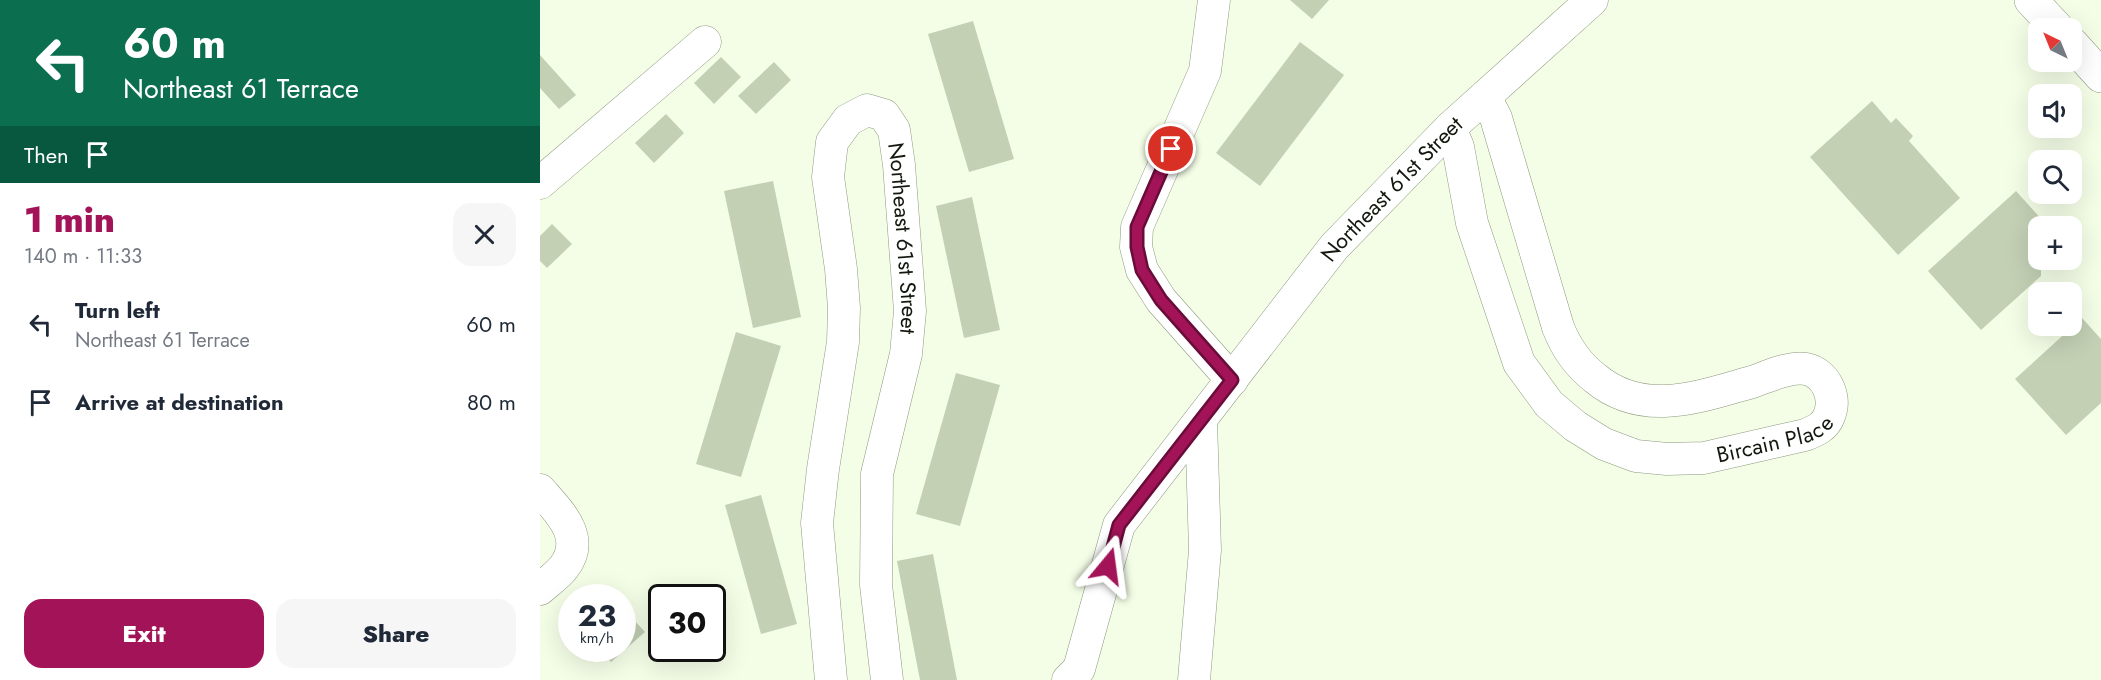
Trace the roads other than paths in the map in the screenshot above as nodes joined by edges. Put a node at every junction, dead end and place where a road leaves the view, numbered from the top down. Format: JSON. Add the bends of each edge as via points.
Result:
{"nodes":[{"id":1,"x":1214,"y":0,"type":"edge"},
{"id":2,"x":1592,"y":0,"type":"edge"},
{"id":3,"x":2031,"y":0,"type":"edge"},
{"id":4,"x":2048,"y":18,"type":"edge"},
{"id":5,"x":705,"y":42,"type":"dead end"},
{"id":6,"x":2082,"y":55,"type":"edge"},
{"id":7,"x":2101,"y":76,"type":"edge"},
{"id":8,"x":1485,"y":97,"type":"junction"},
{"id":9,"x":1450,"y":128,"type":"junction"},
{"id":10,"x":540,"y":183,"type":"edge"},
{"id":11,"x":1232,"y":380,"type":"junction"},
{"id":12,"x":1201,"y":420,"type":"junction"},
{"id":13,"x":540,"y":490,"type":"edge"},
{"id":14,"x":540,"y":589,"type":"edge"},
{"id":15,"x":831,"y":680,"type":"edge"},
{"id":16,"x":887,"y":680,"type":"edge"},
{"id":17,"x":1068,"y":680,"type":"edge"},
{"id":18,"x":1194,"y":680,"type":"edge"}],
"edges":[{"from":1,"to":11,"type":"street","via":[[1205,71],[1137,227],[1137,247],[1142,270],[1161,300]]},
{"from":2,"to":8,"type":"street","name":"Northeast 61st Street"},
{"from":3,"to":4,"type":"main road"},
{"from":5,"to":10,"type":"street"},
{"from":6,"to":7,"type":"main road"},
{"from":8,"to":9,"type":"street","name":"Northeast 61st Street"},
{"from":8,"to":9,"type":"street","name":"Bircain Place","via":[[1496,118],[1558,327],[1581,367],[1622,396],[1652,401],[1701,397],[1805,369],[1819,375],[1829,387],[1832,405],[1829,417],[1819,429],[1704,458],[1667,459],[1636,456],[1604,444],[1575,426],[1550,404],[1519,363],[1472,223],[1458,147]]},
{"from":9,"to":11,"type":"street","name":"Northeast 61st Street","via":[[1334,248]]},
{"from":11,"to":12,"type":"street","name":"Northeast 61st Street"},
{"from":12,"to":17,"type":"street","name":"Northeast 61st Street","via":[[1119,525],[1079,669]]},
{"from":12,"to":18,"type":"street","via":[[1205,550]]},
{"from":13,"to":14,"type":"street","via":[[568,523],[572,539],[565,567]]},
{"from":15,"to":16,"type":"street","name":"Northeast 61st Street","via":[[817,523],[843,342],[844,308],[828,177],[832,142],[848,120],[867,110],[884,116],[894,130],[910,311],[906,354],[876,474],[876,585]]}]}
